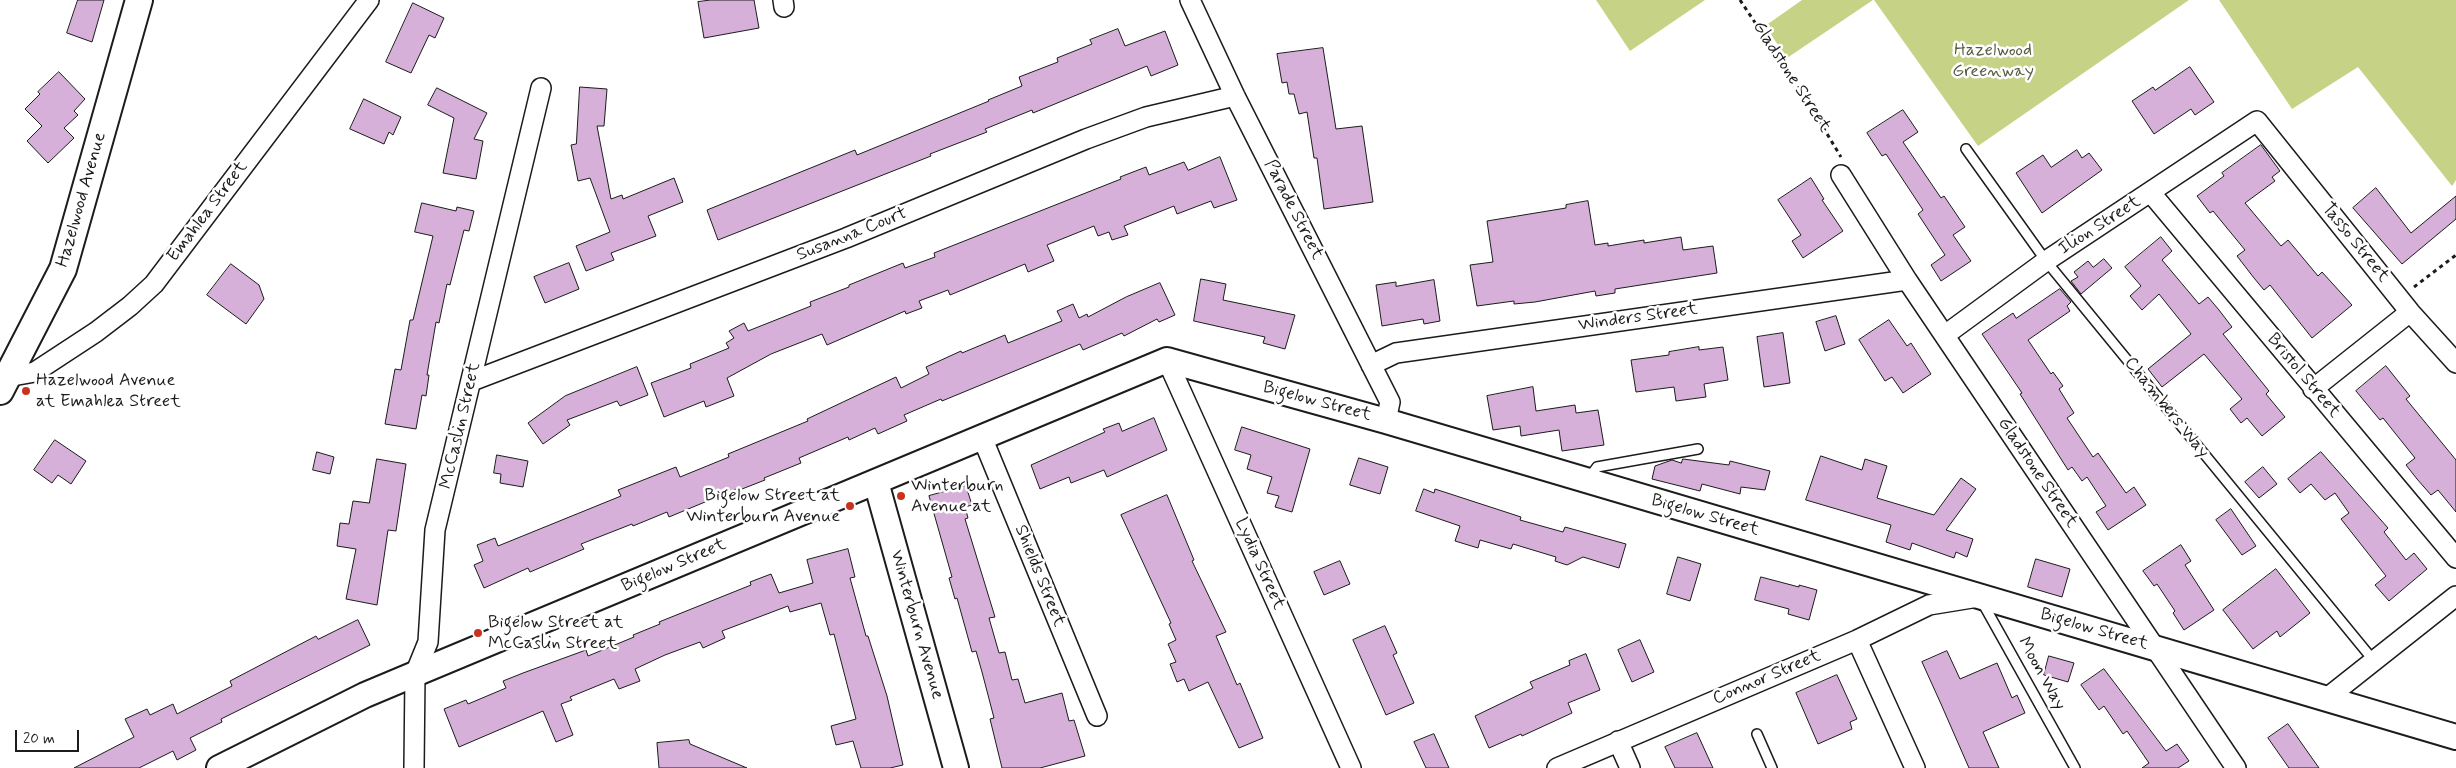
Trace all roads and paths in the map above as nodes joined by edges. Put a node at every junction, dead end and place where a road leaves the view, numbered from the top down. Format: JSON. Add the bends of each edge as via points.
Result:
{"nodes":[{"id":1,"x":139,"y":0,"type":"edge"},
{"id":2,"x":369,"y":0,"type":"edge"},
{"id":3,"x":1190,"y":0,"type":"edge"},
{"id":4,"x":1740,"y":0,"type":"edge"},
{"id":5,"x":541,"y":88,"type":"dead end"},
{"id":6,"x":1235,"y":96,"type":"junction"},
{"id":7,"x":2257,"y":121,"type":"joint"},
{"id":8,"x":1966,"y":149,"type":"dead end"},
{"id":9,"x":1841,"y":154,"type":"dead end"},
{"id":10,"x":1841,"y":175,"type":"dead end"},
{"id":11,"x":2151,"y":193,"type":"junction"},
{"id":12,"x":2456,"y":255,"type":"edge"},
{"id":13,"x":2046,"y":261,"type":"junction"},
{"id":14,"x":1907,"y":280,"type":"junction"},
{"id":15,"x":2405,"y":305,"type":"junction"},
{"id":16,"x":1945,"y":335,"type":"junction"},
{"id":17,"x":1167,"y":360,"type":"junction"},
{"id":18,"x":1371,"y":364,"type":"junction"},
{"id":19,"x":2456,"y":364,"type":"edge"},
{"id":20,"x":472,"y":380,"type":"junction"},
{"id":21,"x":4,"y":384,"type":"edge"},
{"id":22,"x":2313,"y":389,"type":"junction"},
{"id":23,"x":1386,"y":421,"type":"junction"},
{"id":24,"x":982,"y":437,"type":"junction"},
{"id":25,"x":1698,"y":449,"type":"dead end"},
{"id":26,"x":1587,"y":481,"type":"junction"},
{"id":27,"x":876,"y":482,"type":"junction"},
{"id":28,"x":2456,"y":558,"type":"edge"},
{"id":29,"x":2456,"y":596,"type":"edge"},
{"id":30,"x":1979,"y":597,"type":"junction"},
{"id":31,"x":1857,"y":640,"type":"junction"},
{"id":32,"x":2153,"y":646,"type":"junction"},
{"id":33,"x":2374,"y":661,"type":"junction"},
{"id":34,"x":415,"y":674,"type":"junction"},
{"id":35,"x":2327,"y":698,"type":"junction"},
{"id":36,"x":1097,"y":716,"type":"dead end"},
{"id":37,"x":1757,"y":734,"type":"dead end"},
{"id":38,"x":2456,"y":736,"type":"edge"},
{"id":39,"x":1618,"y":741,"type":"junction"},
{"id":40,"x":220,"y":768,"type":"edge"},
{"id":41,"x":414,"y":768,"type":"edge"},
{"id":42,"x":956,"y":768,"type":"edge"},
{"id":43,"x":1351,"y":768,"type":"edge"},
{"id":44,"x":1557,"y":768,"type":"edge"},
{"id":45,"x":1630,"y":768,"type":"edge"},
{"id":46,"x":1772,"y":768,"type":"edge"},
{"id":47,"x":1915,"y":768,"type":"edge"},
{"id":48,"x":2075,"y":768,"type":"edge"},
{"id":49,"x":2236,"y":768,"type":"edge"}],
"edges":[{"from":1,"to":21,"type":"main road","name":"Hazelwood Avenue","via":[[63,269]]},
{"from":2,"to":21,"type":"street","name":"Emahlea Street","via":[[154,284],[96,332],[35,372]]},
{"from":3,"to":6,"type":"street","name":"Parade Street"},
{"from":4,"to":9,"type":"path","name":"Gladstone Street"},
{"from":5,"to":20,"type":"street","name":"McCaslin Street"},
{"from":6,"to":18,"type":"street","name":"Parade Street"},
{"from":6,"to":20,"type":"street","name":"Susanna Court","via":[[1138,120],[846,238]]},
{"from":7,"to":11,"type":"street","name":"Ilion Street"},
{"from":7,"to":15,"type":"street","name":"Tasso Street"},
{"from":8,"to":13,"type":"lane","name":"Chambers Way"},
{"from":10,"to":14,"type":"street","name":"Gladstone Street"},
{"from":11,"to":13,"type":"street","name":"Ilion Street"},
{"from":11,"to":22,"type":"street","name":"Bristol Street"},
{"from":12,"to":15,"type":"path"},
{"from":13,"to":16,"type":"street","name":"Ilion Street"},
{"from":13,"to":33,"type":"lane","name":"Chambers Way"},
{"from":14,"to":16,"type":"street","name":"Gladstone Street"},
{"from":14,"to":18,"type":"street","name":"Winders Street","via":[[1396,353]]},
{"from":15,"to":19,"type":"street","name":"Tasso Street"},
{"from":15,"to":22,"type":"street"},
{"from":16,"to":32,"type":"street","name":"Gladstone Street"},
{"from":17,"to":23,"type":"street","name":"Bigelow Street"},
{"from":17,"to":24,"type":"street","name":"Bigelow Street"},
{"from":17,"to":43,"type":"street","name":"Lydia Street"},
{"from":18,"to":23,"type":"street","name":"Parade Street","via":[[1390,402]]},
{"from":20,"to":34,"type":"street","name":"McCaslin Street","via":[[435,530],[428,642]]},
{"from":22,"to":28,"type":"street","name":"Bristol Street"},
{"from":23,"to":26,"type":"street","name":"Bigelow Street"},
{"from":24,"to":27,"type":"street","name":"Bigelow Street"},
{"from":24,"to":36,"type":"street","name":"Shields Street"},
{"from":25,"to":26,"type":"lane","via":[[1597,467]]},
{"from":26,"to":30,"type":"street","name":"Bigelow Street"},
{"from":27,"to":34,"type":"street","name":"Bigelow Street"},
{"from":27,"to":42,"type":"street","name":"Winterburn Avenue"},
{"from":29,"to":33,"type":"street"},
{"from":30,"to":31,"type":"street","name":"Connor Street","via":[[1929,605]]},
{"from":30,"to":32,"type":"street","name":"Bigelow Street"},
{"from":30,"to":48,"type":"lane","name":"Moon Way"},
{"from":31,"to":39,"type":"street","name":"Connor Street"},
{"from":31,"to":47,"type":"street"},
{"from":32,"to":35,"type":"street","name":"Bigelow Street"},
{"from":32,"to":49,"type":"street","name":"Gladstone Street"},
{"from":33,"to":35,"type":"street"},
{"from":34,"to":40,"type":"street","name":"Bigelow Street","via":[[365,695]]},
{"from":34,"to":41,"type":"street","name":"McCaslin Street"},
{"from":35,"to":38,"type":"street","name":"Bigelow Street"},
{"from":37,"to":46,"type":"lane"},
{"from":39,"to":44,"type":"street","name":"Connor Street"},
{"from":39,"to":45,"type":"street"}]}
